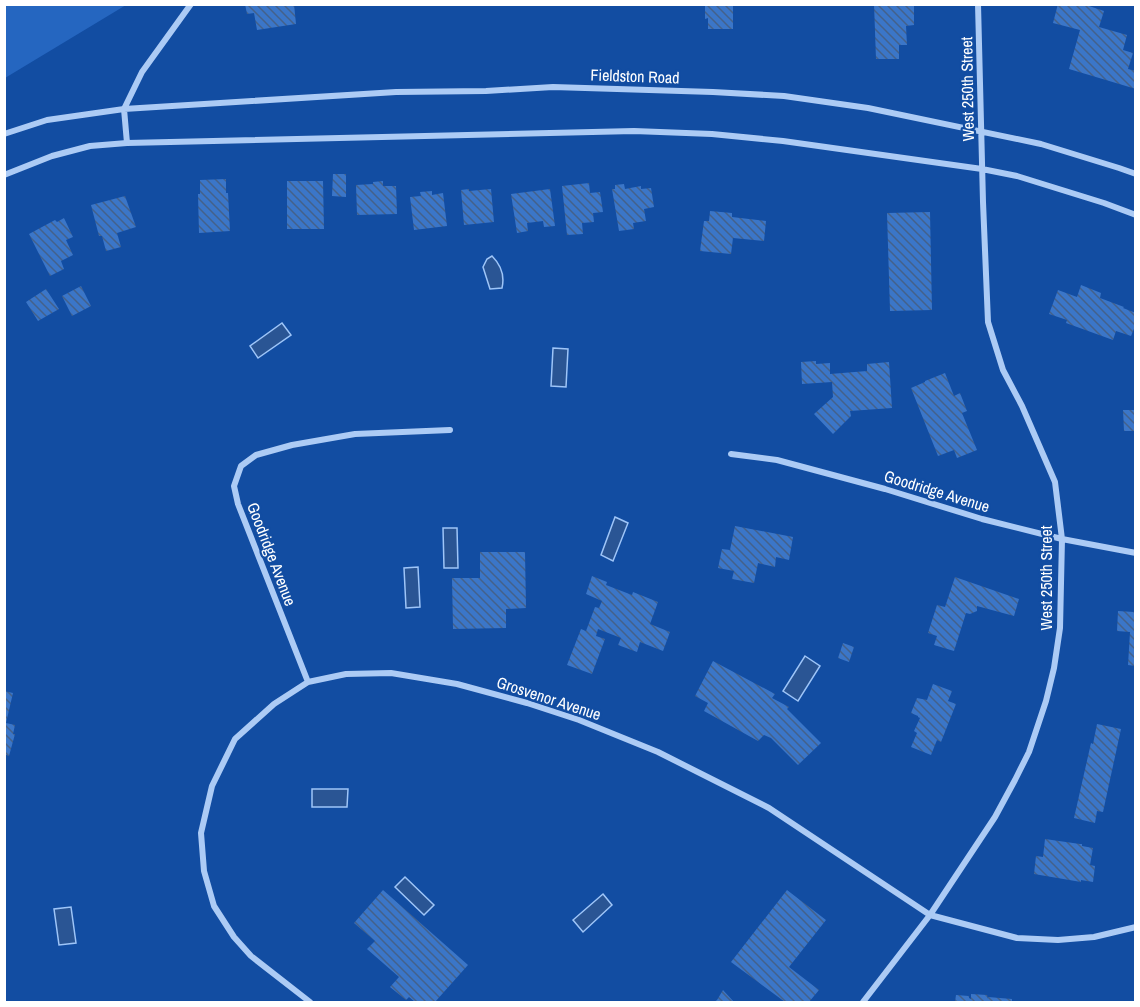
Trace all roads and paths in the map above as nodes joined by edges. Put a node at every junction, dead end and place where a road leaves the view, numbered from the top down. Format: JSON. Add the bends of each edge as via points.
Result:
{"nodes":[{"id":1,"x":191,"y":4,"type":"edge"},
{"id":2,"x":978,"y":4,"type":"edge"},
{"id":3,"x":124,"y":109,"type":"junction"},
{"id":4,"x":981,"y":132,"type":"junction"},
{"id":5,"x":4,"y":134,"type":"edge"},
{"id":6,"x":127,"y":143,"type":"junction"},
{"id":7,"x":982,"y":169,"type":"junction"},
{"id":8,"x":4,"y":174,"type":"edge"},
{"id":9,"x":1136,"y":174,"type":"edge"},
{"id":10,"x":1136,"y":214,"type":"edge"},
{"id":11,"x":450,"y":430,"type":"dead end"},
{"id":12,"x":731,"y":454,"type":"dead end"},
{"id":13,"x":1062,"y":539,"type":"junction"},
{"id":14,"x":1136,"y":553,"type":"edge"},
{"id":15,"x":308,"y":682,"type":"junction"},
{"id":16,"x":930,"y":915,"type":"junction"},
{"id":17,"x":1136,"y":927,"type":"edge"},
{"id":18,"x":310,"y":1002,"type":"edge"},
{"id":19,"x":863,"y":1002,"type":"edge"}],
"edges":[{"from":1,"to":3,"type":"street","via":[[142,72]]},
{"from":2,"to":4,"type":"street","name":"West 250th Street"},
{"from":3,"to":4,"type":"street","name":"Fieldston Road","via":[[553,87],[784,96],[868,108]]},
{"from":3,"to":5,"type":"street","name":"Fieldston Road","via":[[47,120]]},
{"from":3,"to":6,"type":"street"},
{"from":4,"to":7,"type":"street","name":"West 250th Street"},
{"from":4,"to":9,"type":"street","name":"Fieldston Road","via":[[1041,144]]},
{"from":6,"to":7,"type":"street","via":[[634,131],[783,141]]},
{"from":6,"to":8,"type":"street","via":[[90,146]]},
{"from":7,"to":10,"type":"street","via":[[1017,176]]},
{"from":7,"to":13,"type":"street","name":"West 250th Street","via":[[988,322],[1003,370],[1055,482]]},
{"from":11,"to":15,"type":"street","name":"Goodridge Avenue","via":[[355,434],[291,445],[256,455],[241,466],[234,486],[238,504]]},
{"from":12,"to":13,"type":"street","name":"Goodridge Avenue","via":[[777,460]]},
{"from":13,"to":14,"type":"street","name":"Goodridge Avenue"},
{"from":13,"to":16,"type":"street","name":"West 250th Street","via":[[1060,628],[1054,668],[1029,752],[995,817]]},
{"from":15,"to":16,"type":"street","name":"Grosvenor Avenue","via":[[346,674],[391,673],[457,684],[579,720],[658,753],[769,808]]},
{"from":15,"to":18,"type":"street","name":"Grosvenor Avenue","via":[[274,704],[235,739],[212,786],[201,833],[204,871],[214,906],[250,956]]},
{"from":16,"to":17,"type":"street","name":"Grosvenor Avenue","via":[[1017,938],[1094,937]]},
{"from":16,"to":19,"type":"street","name":"West 250th Street"}]}
